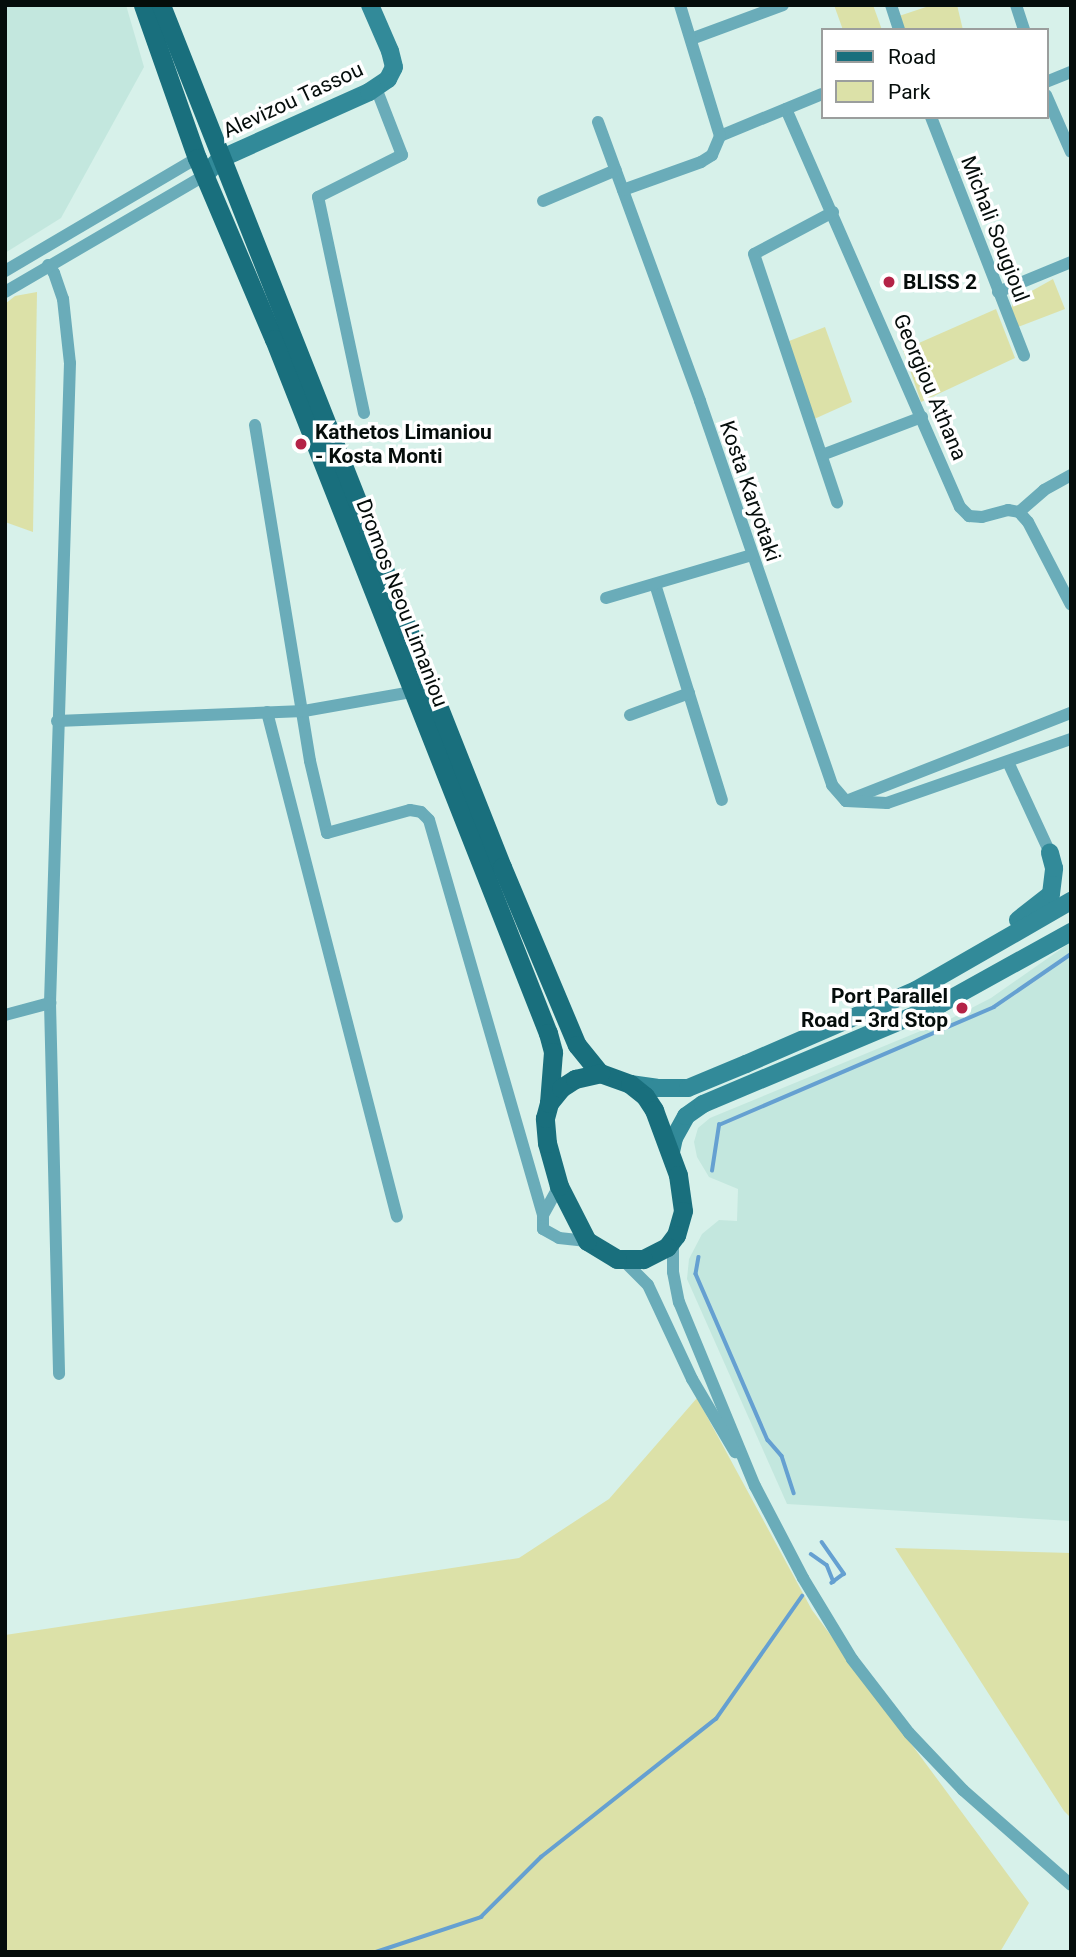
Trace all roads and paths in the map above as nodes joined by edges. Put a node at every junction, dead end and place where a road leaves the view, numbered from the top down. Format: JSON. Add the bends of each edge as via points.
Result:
{"nodes":[{"id":1,"x":143,"y":5,"type":"edge"},
{"id":2,"x":161,"y":5,"type":"edge"},
{"id":3,"x":370,"y":5,"type":"edge"},
{"id":4,"x":680,"y":5,"type":"edge"},
{"id":5,"x":783,"y":5,"type":"edge"},
{"id":6,"x":891,"y":5,"type":"edge"},
{"id":7,"x":1016,"y":5,"type":"edge"},
{"id":8,"x":898,"y":28,"type":"edge"},
{"id":9,"x":1023,"y":28,"type":"edge"},
{"id":10,"x":691,"y":39,"type":"junction"},
{"id":11,"x":1071,"y":72,"type":"edge"},
{"id":12,"x":1048,"y":81,"type":"edge"},
{"id":13,"x":376,"y":88,"type":"junction"},
{"id":14,"x":820,"y":95,"type":"edge"},
{"id":15,"x":1048,"y":100,"type":"edge"},
{"id":16,"x":786,"y":109,"type":"junction"},
{"id":17,"x":932,"y":119,"type":"edge"},
{"id":18,"x":598,"y":122,"type":"dead end"},
{"id":19,"x":720,"y":136,"type":"junction"},
{"id":20,"x":1071,"y":152,"type":"edge"},
{"id":21,"x":220,"y":159,"type":"junction"},
{"id":22,"x":201,"y":167,"type":"junction"},
{"id":23,"x":616,"y":170,"type":"junction"},
{"id":24,"x":623,"y":190,"type":"junction"},
{"id":25,"x":544,"y":201,"type":"dead end"},
{"id":26,"x":833,"y":212,"type":"junction"},
{"id":27,"x":1071,"y":262,"type":"edge"},
{"id":28,"x":48,"y":265,"type":"junction"},
{"id":29,"x":5,"y":271,"type":"edge"},
{"id":30,"x":5,"y":292,"type":"edge"},
{"id":31,"x":998,"y":292,"type":"junction"},
{"id":32,"x":1024,"y":355,"type":"dead end"},
{"id":33,"x":364,"y":412,"type":"dead end"},
{"id":34,"x":922,"y":417,"type":"junction"},
{"id":35,"x":255,"y":425,"type":"dead end"},
{"id":36,"x":822,"y":455,"type":"junction"},
{"id":37,"x":1071,"y":475,"type":"edge"},
{"id":38,"x":837,"y":502,"type":"dead end"},
{"id":39,"x":1019,"y":512,"type":"junction"},
{"id":40,"x":752,"y":555,"type":"junction"},
{"id":41,"x":655,"y":584,"type":"junction"},
{"id":42,"x":606,"y":598,"type":"dead end"},
{"id":43,"x":1071,"y":605,"type":"edge"},
{"id":44,"x":412,"y":692,"type":"junction"},
{"id":45,"x":689,"y":693,"type":"junction"},
{"id":46,"x":304,"y":711,"type":"junction"},
{"id":47,"x":267,"y":712,"type":"junction"},
{"id":48,"x":1071,"y":713,"type":"edge"},
{"id":49,"x":630,"y":715,"type":"dead end"},
{"id":50,"x":57,"y":721,"type":"junction"},
{"id":51,"x":1071,"y":739,"type":"edge"},
{"id":52,"x":1008,"y":762,"type":"junction"},
{"id":53,"x":722,"y":800,"type":"dead end"},
{"id":54,"x":846,"y":801,"type":"junction"},
{"id":55,"x":1050,"y":853,"type":"junction"},
{"id":56,"x":1071,"y":876,"type":"edge"},
{"id":57,"x":1071,"y":901,"type":"edge"},
{"id":58,"x":1071,"y":932,"type":"edge"},
{"id":59,"x":915,"y":990,"type":"junction"},
{"id":60,"x":50,"y":1003,"type":"junction"},
{"id":61,"x":5,"y":1015,"type":"edge"},
{"id":62,"x":600,"y":1073,"type":"junction"},
{"id":63,"x":630,"y":1084,"type":"junction"},
{"id":64,"x":549,"y":1103,"type":"junction"},
{"id":65,"x":671,"y":1152,"type":"junction"},
{"id":66,"x":559,"y":1186,"type":"junction"},
{"id":67,"x":542,"y":1215,"type":"junction"},
{"id":68,"x":397,"y":1217,"type":"dead end"},
{"id":69,"x":587,"y":1241,"type":"junction"},
{"id":70,"x":673,"y":1241,"type":"junction"},
{"id":71,"x":623,"y":1260,"type":"junction"},
{"id":72,"x":59,"y":1374,"type":"dead end"},
{"id":73,"x":755,"y":1486,"type":"junction"},
{"id":74,"x":1071,"y":1885,"type":"edge"}],
"edges":[{"from":1,"to":22,"type":"main road","name":"Dromos Neou Limaniou"},
{"from":2,"to":21,"type":"main road","name":"Dromos Neou Limaniou"},
{"from":3,"to":13,"type":"main road","name":"Alevizou Tassou","via":[[394,67]]},
{"from":4,"to":10,"type":"street"},
{"from":5,"to":10,"type":"street"},
{"from":6,"to":8,"type":"street"},
{"from":7,"to":9,"type":"street"},
{"from":10,"to":19,"type":"street"},
{"from":11,"to":12,"type":"street"},
{"from":13,"to":21,"type":"main road","name":"Alevizou Tassou"},
{"from":13,"to":33,"type":"street","via":[[402,155],[318,197]]},
{"from":14,"to":16,"type":"street"},
{"from":15,"to":20,"type":"street"},
{"from":16,"to":19,"type":"street"},
{"from":16,"to":26,"type":"street","name":"Georgiou Athana"},
{"from":17,"to":31,"type":"street","name":"Michali Sougioul"},
{"from":18,"to":23,"type":"street","name":"Kosta Karyotaki"},
{"from":19,"to":24,"type":"street","via":[[712,155],[701,163]]},
{"from":21,"to":22,"type":"main road"},
{"from":21,"to":62,"type":"main road","name":"Dromos Neou Limaniou","via":[[502,867],[577,1045]]},
{"from":22,"to":28,"type":"street"},
{"from":22,"to":29,"type":"street"},
{"from":22,"to":44,"type":"main road","name":"Dromos Neou Limaniou","via":[[274,339]]},
{"from":23,"to":24,"type":"street","name":"Kosta Karyotaki"},
{"from":23,"to":25,"type":"street"},
{"from":24,"to":40,"type":"street","name":"Kosta Karyotaki"},
{"from":26,"to":34,"type":"street","name":"Georgiou Athana"},
{"from":26,"to":36,"type":"street","via":[[754,254]]},
{"from":27,"to":31,"type":"street"},
{"from":28,"to":30,"type":"street"},
{"from":28,"to":50,"type":"street","via":[[63,299],[70,363]]},
{"from":31,"to":32,"type":"street","name":"Michali Sougioul"},
{"from":34,"to":36,"type":"street"},
{"from":34,"to":39,"type":"street","name":"Georgiou Athana","via":[[960,507],[969,516]]},
{"from":35,"to":46,"type":"street"},
{"from":36,"to":38,"type":"street"},
{"from":37,"to":39,"type":"street"},
{"from":39,"to":43,"type":"street"},
{"from":40,"to":41,"type":"street"},
{"from":40,"to":54,"type":"street","name":"Kosta Karyotaki","via":[[832,785]]},
{"from":41,"to":42,"type":"street"},
{"from":41,"to":45,"type":"street"},
{"from":44,"to":46,"type":"street"},
{"from":44,"to":64,"type":"main road","name":"Dromos Neou Limaniou","via":[[548,1033],[553,1052]]},
{"from":45,"to":49,"type":"street"},
{"from":45,"to":53,"type":"street"},
{"from":46,"to":47,"type":"street"},
{"from":46,"to":67,"type":"street","via":[[327,833],[410,810],[429,820]]},
{"from":47,"to":50,"type":"street"},
{"from":47,"to":68,"type":"street"},
{"from":48,"to":54,"type":"street"},
{"from":50,"to":60,"type":"street"},
{"from":51,"to":52,"type":"street"},
{"from":52,"to":54,"type":"street","via":[[887,803]]},
{"from":52,"to":55,"type":"street"},
{"from":55,"to":56,"type":"main road"},
{"from":55,"to":59,"type":"main road","via":[[1054,868],[1051,894]]},
{"from":57,"to":59,"type":"main road"},
{"from":58,"to":65,"type":"main road","via":[[941,1004],[703,1104],[685,1116]]},
{"from":59,"to":63,"type":"main road","via":[[688,1088]]},
{"from":60,"to":61,"type":"street"},
{"from":60,"to":72,"type":"street"},
{"from":62,"to":63,"type":"main road"},
{"from":62,"to":64,"type":"main road","via":[[575,1079]]},
{"from":63,"to":65,"type":"main road","via":[[654,1110]]},
{"from":64,"to":66,"type":"main road","via":[[545,1133]]},
{"from":65,"to":70,"type":"main road","via":[[684,1211]]},
{"from":66,"to":67,"type":"street"},
{"from":66,"to":69,"type":"main road"},
{"from":67,"to":69,"type":"street","via":[[543,1229],[559,1238]]},
{"from":69,"to":71,"type":"main road","via":[[604,1254]]},
{"from":70,"to":71,"type":"main road","via":[[652,1256]]},
{"from":70,"to":73,"type":"street","via":[[679,1302]]},
{"from":71,"to":73,"type":"street","via":[[648,1285],[692,1379]]},
{"from":73,"to":74,"type":"street","via":[[852,1659],[908,1733],[963,1790]]}]}
